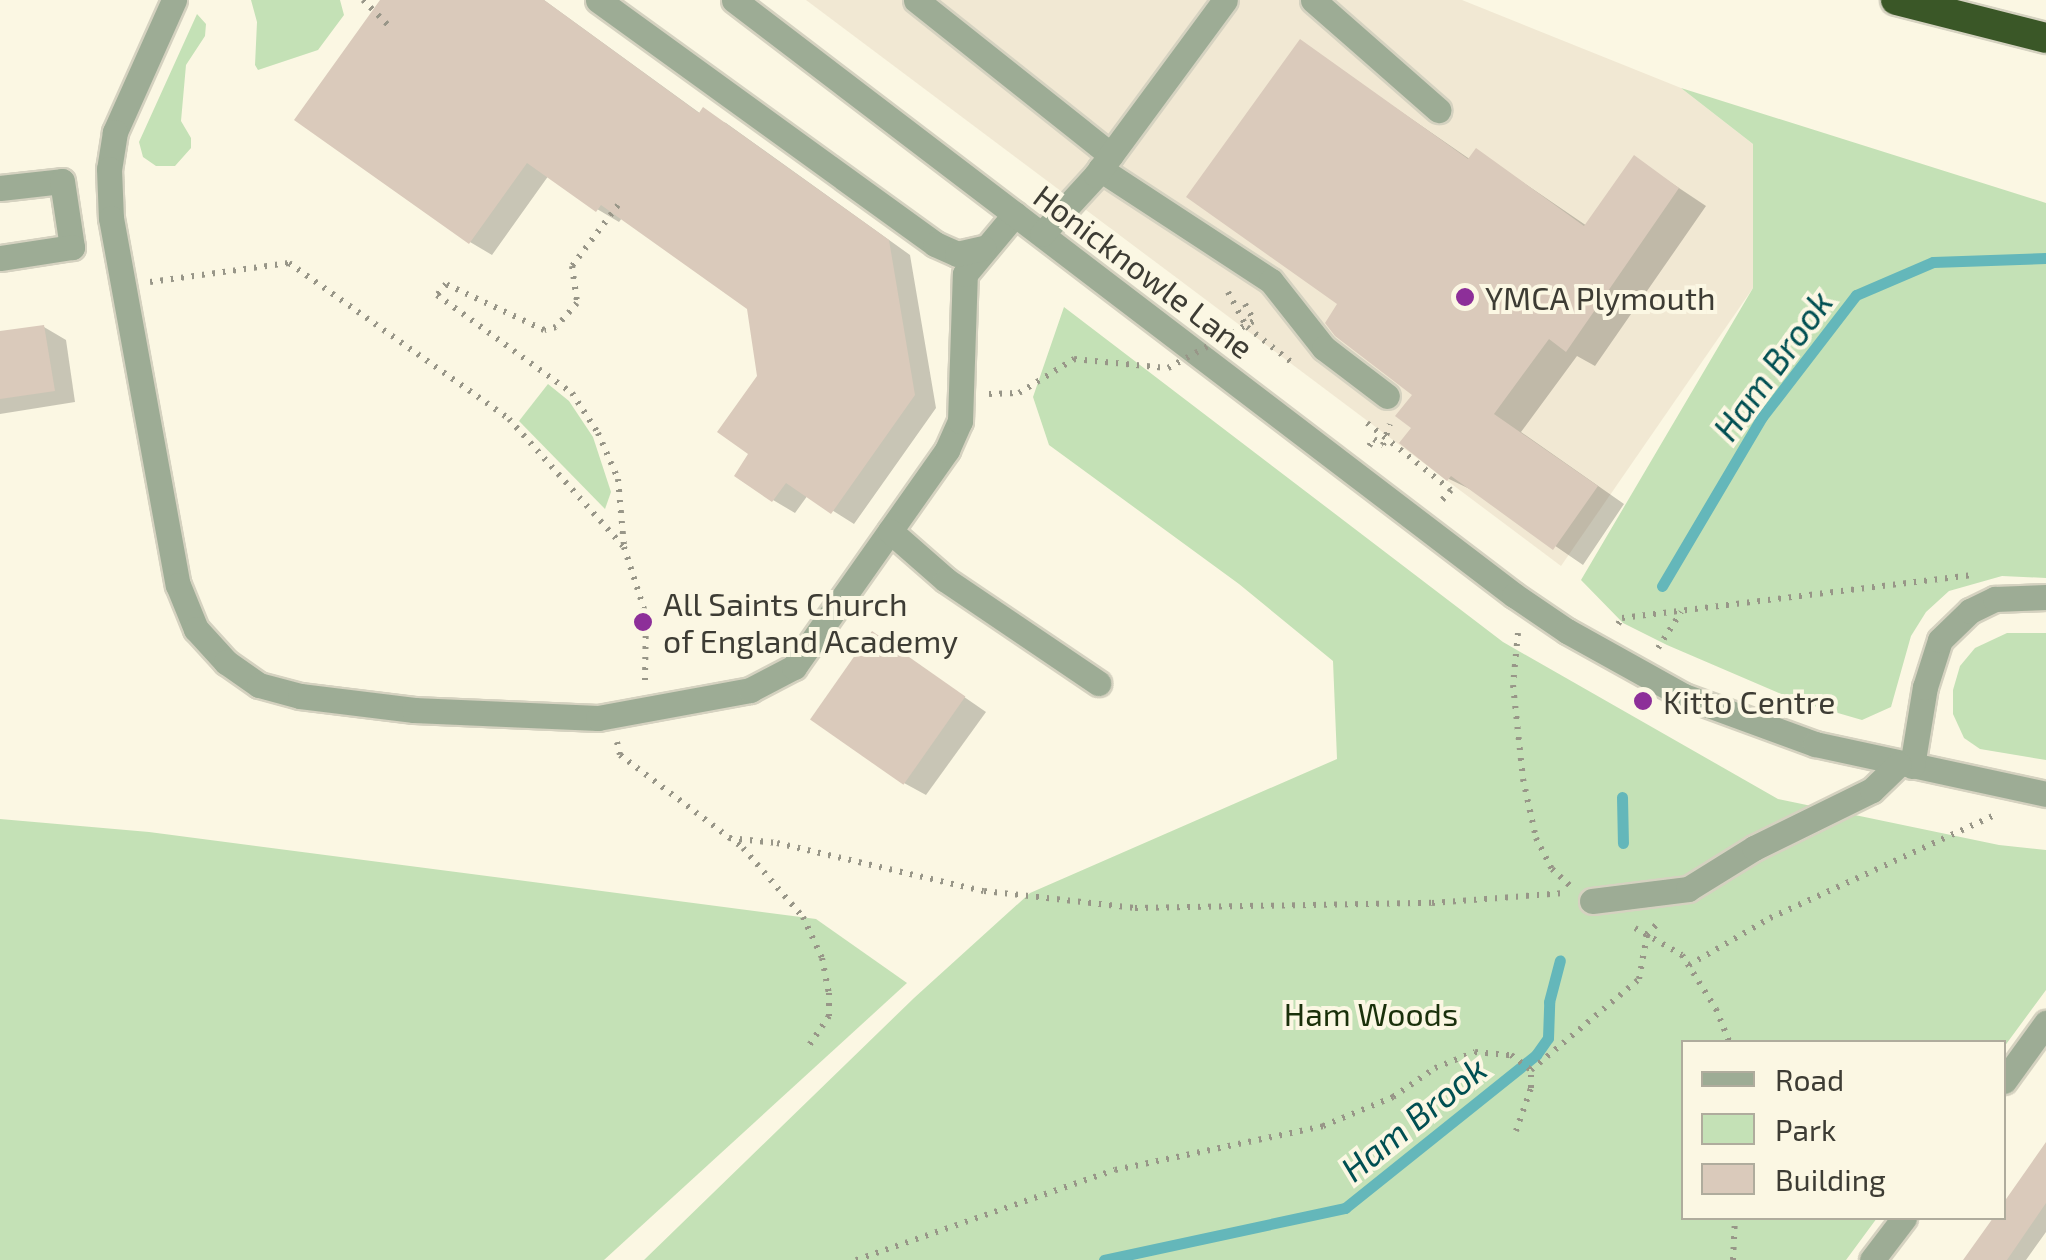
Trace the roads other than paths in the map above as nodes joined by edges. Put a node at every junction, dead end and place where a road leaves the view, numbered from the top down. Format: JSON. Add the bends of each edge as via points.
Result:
{"nodes":[{"id":1,"x":174,"y":0,"type":"edge"},
{"id":2,"x":598,"y":0,"type":"edge"},
{"id":3,"x":734,"y":0,"type":"edge"},
{"id":4,"x":916,"y":0,"type":"edge"},
{"id":5,"x":1224,"y":0,"type":"edge"},
{"id":6,"x":1313,"y":0,"type":"edge"},
{"id":7,"x":1896,"y":0,"type":"edge"},
{"id":8,"x":2046,"y":38,"type":"edge"},
{"id":9,"x":1438,"y":110,"type":"dead end"},
{"id":10,"x":1106,"y":162,"type":"junction"},
{"id":11,"x":0,"y":188,"type":"edge"},
{"id":12,"x":110,"y":211,"type":"junction"},
{"id":13,"x":1015,"y":214,"type":"junction"},
{"id":14,"x":68,"y":217,"type":"junction"},
{"id":15,"x":1042,"y":234,"type":"junction"},
{"id":16,"x":983,"y":248,"type":"junction"},
{"id":17,"x":0,"y":258,"type":"edge"},
{"id":18,"x":1387,"y":396,"type":"road end"},
{"id":19,"x":890,"y":530,"type":"junction"},
{"id":20,"x":2046,"y":597,"type":"edge"},
{"id":21,"x":1098,"y":684,"type":"dead end"},
{"id":22,"x":1906,"y":765,"type":"junction"},
{"id":23,"x":2044,"y":793,"type":"edge"},
{"id":24,"x":1584,"y":897,"type":"road end"},
{"id":25,"x":2046,"y":1024,"type":"edge"},
{"id":26,"x":2006,"y":1079,"type":"edge"},
{"id":27,"x":1902,"y":1220,"type":"edge"},
{"id":28,"x":1872,"y":1260,"type":"edge"}],
"edges":[{"from":1,"to":12,"type":"street","via":[[115,132]]},
{"from":2,"to":16,"type":"street","via":[[935,244],[957,254]]},
{"from":3,"to":13,"type":"street","name":"Honicknowle Lane"},
{"from":4,"to":10,"type":"street"},
{"from":5,"to":10,"type":"street"},
{"from":6,"to":9,"type":"street"},
{"from":7,"to":8,"type":"highway"},
{"from":10,"to":15,"type":"street"},
{"from":10,"to":18,"type":"street","via":[[1271,280],[1324,348]]},
{"from":11,"to":14,"type":"street","via":[[62,181]]},
{"from":12,"to":14,"type":"street"},
{"from":12,"to":19,"type":"street","via":[[178,585],[196,629],[259,685],[414,710],[612,716],[750,690],[794,667]]},
{"from":13,"to":15,"type":"street","name":"Honicknowle Lane"},
{"from":13,"to":16,"type":"street"},
{"from":14,"to":17,"type":"street","via":[[72,247]]},
{"from":15,"to":22,"type":"street","name":"Honicknowle Lane","via":[[1514,595],[1601,650],[1684,696],[1815,744]]},
{"from":16,"to":19,"type":"street","via":[[965,274],[960,421]]},
{"from":19,"to":21,"type":"street","via":[[946,580]]},
{"from":20,"to":22,"type":"street","via":[[1995,599],[1970,610],[1940,640]]},
{"from":22,"to":23,"type":"street","name":"Honicknowle Lane"},
{"from":22,"to":24,"type":"street","via":[[1688,889]]},
{"from":25,"to":26,"type":"street"},
{"from":27,"to":28,"type":"street"}]}
